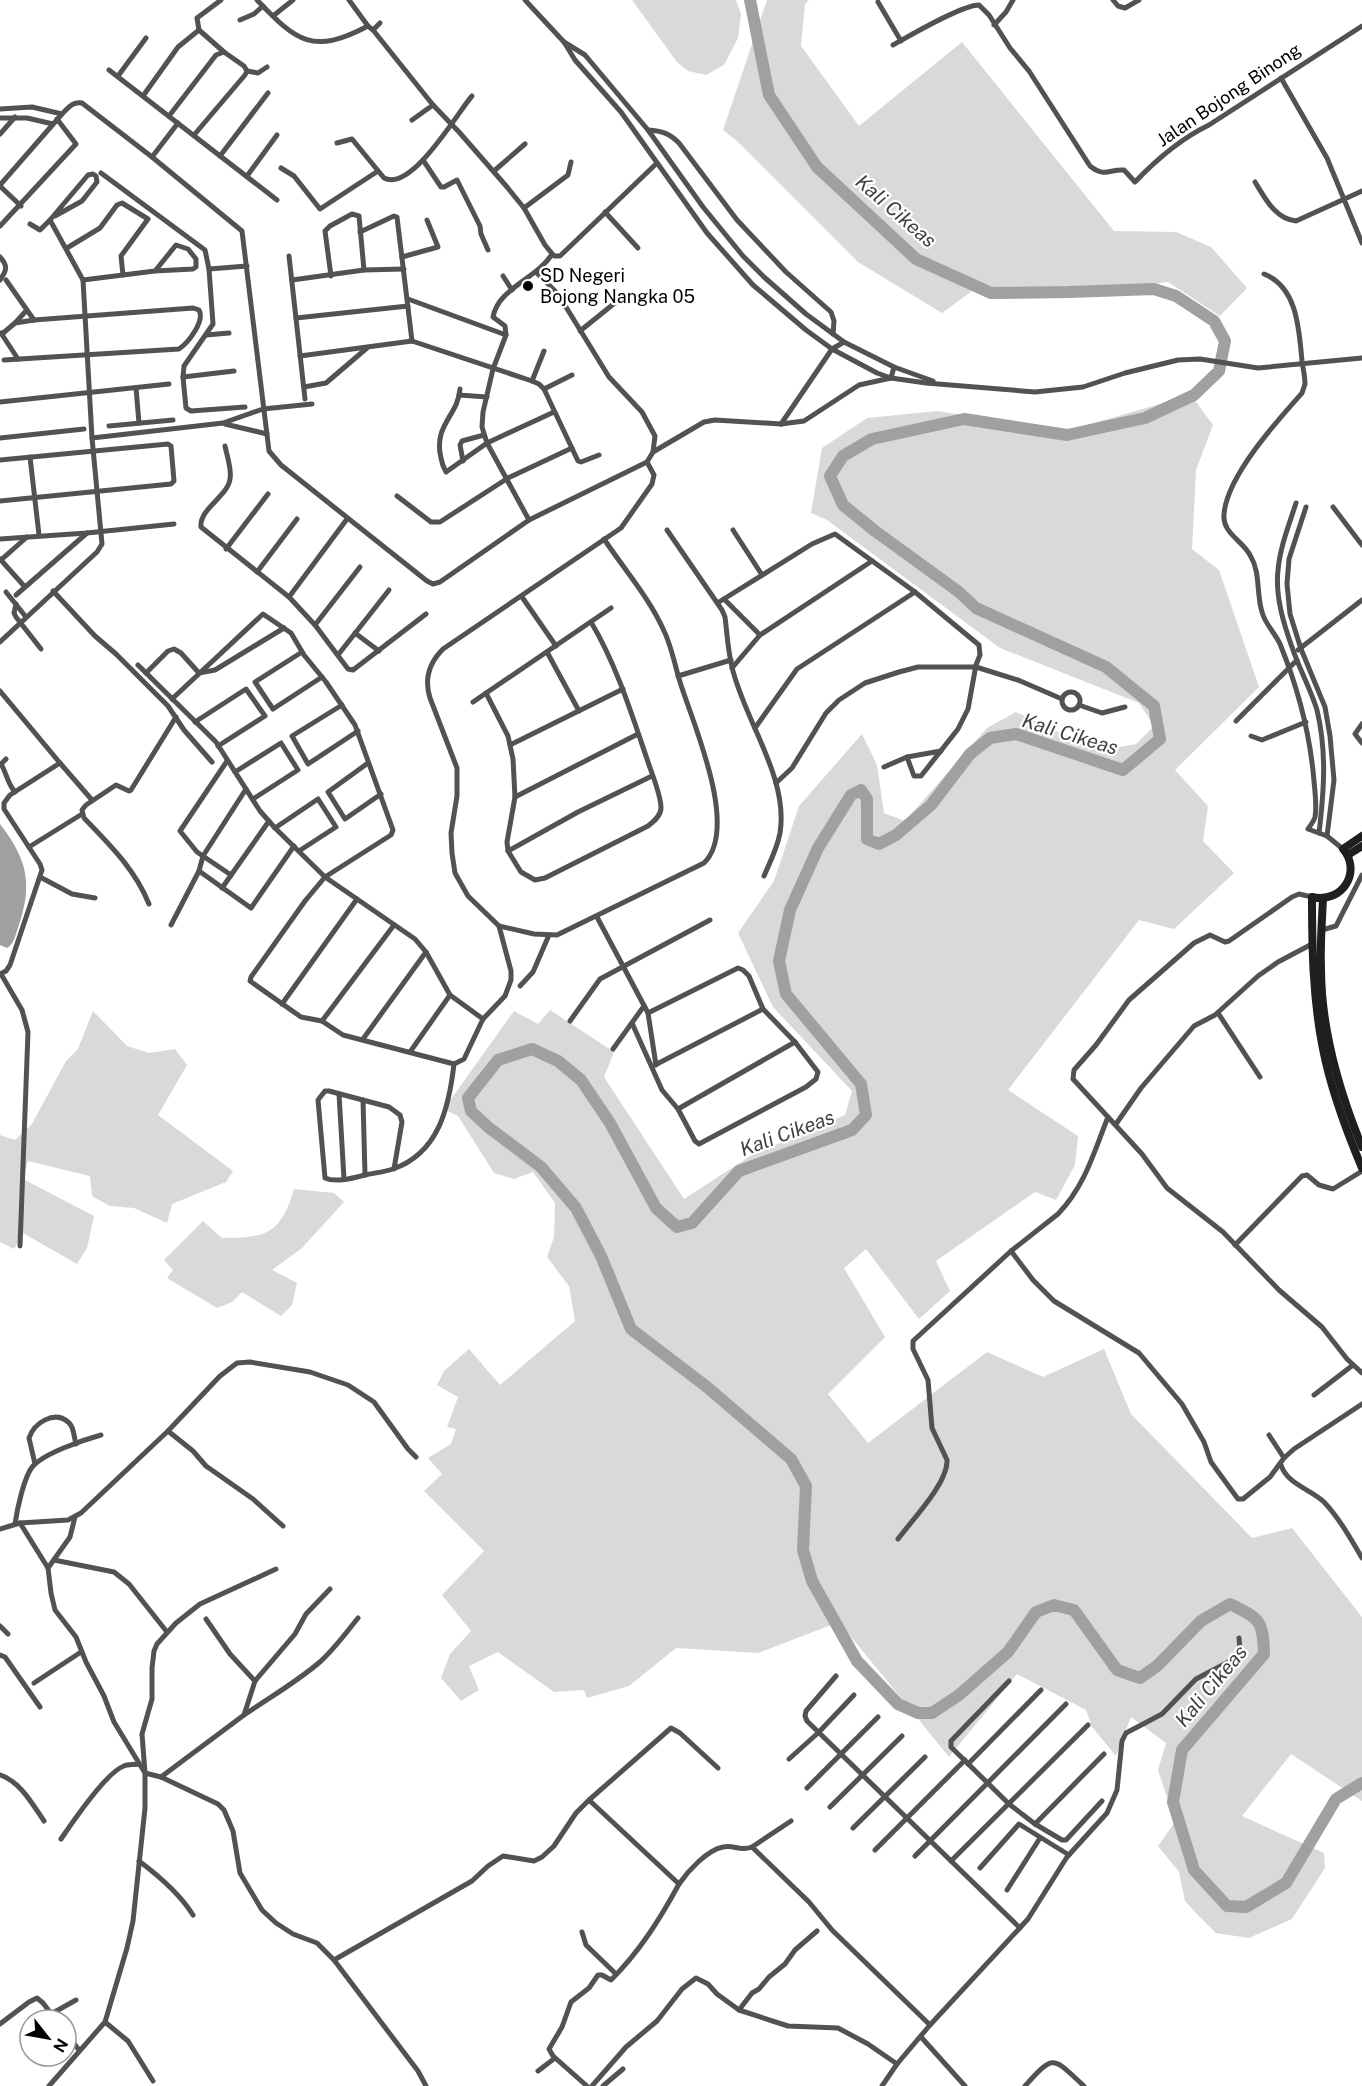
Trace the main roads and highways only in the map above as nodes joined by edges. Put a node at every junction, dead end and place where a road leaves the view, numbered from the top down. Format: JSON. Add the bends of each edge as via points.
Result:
{"nodes":[{"id":1,"x":1362,"y":836,"type":"edge"},
{"id":2,"x":1362,"y":846,"type":"edge"},
{"id":3,"x":1346,"y":852,"type":"junction"},
{"id":4,"x":1323,"y":898,"type":"junction"},
{"id":5,"x":1351,"y":1131,"type":"junction"},
{"id":6,"x":1362,"y":1147,"type":"edge"},
{"id":7,"x":1362,"y":1170,"type":"edge"}],
"edges":[{"from":1,"to":3,"type":"main road"},
{"from":2,"to":3,"type":"main road"},
{"from":3,"to":4,"type":"main road","via":[[1350,873],[1345,886],[1335,896]]},
{"from":4,"to":5,"type":"main road","via":[[1320,969],[1330,1047]]},
{"from":4,"to":5,"type":"main road","via":[[1312,897],[1318,1018],[1323,1050]]},
{"from":5,"to":6,"type":"main road"},
{"from":5,"to":7,"type":"main road"}]}
